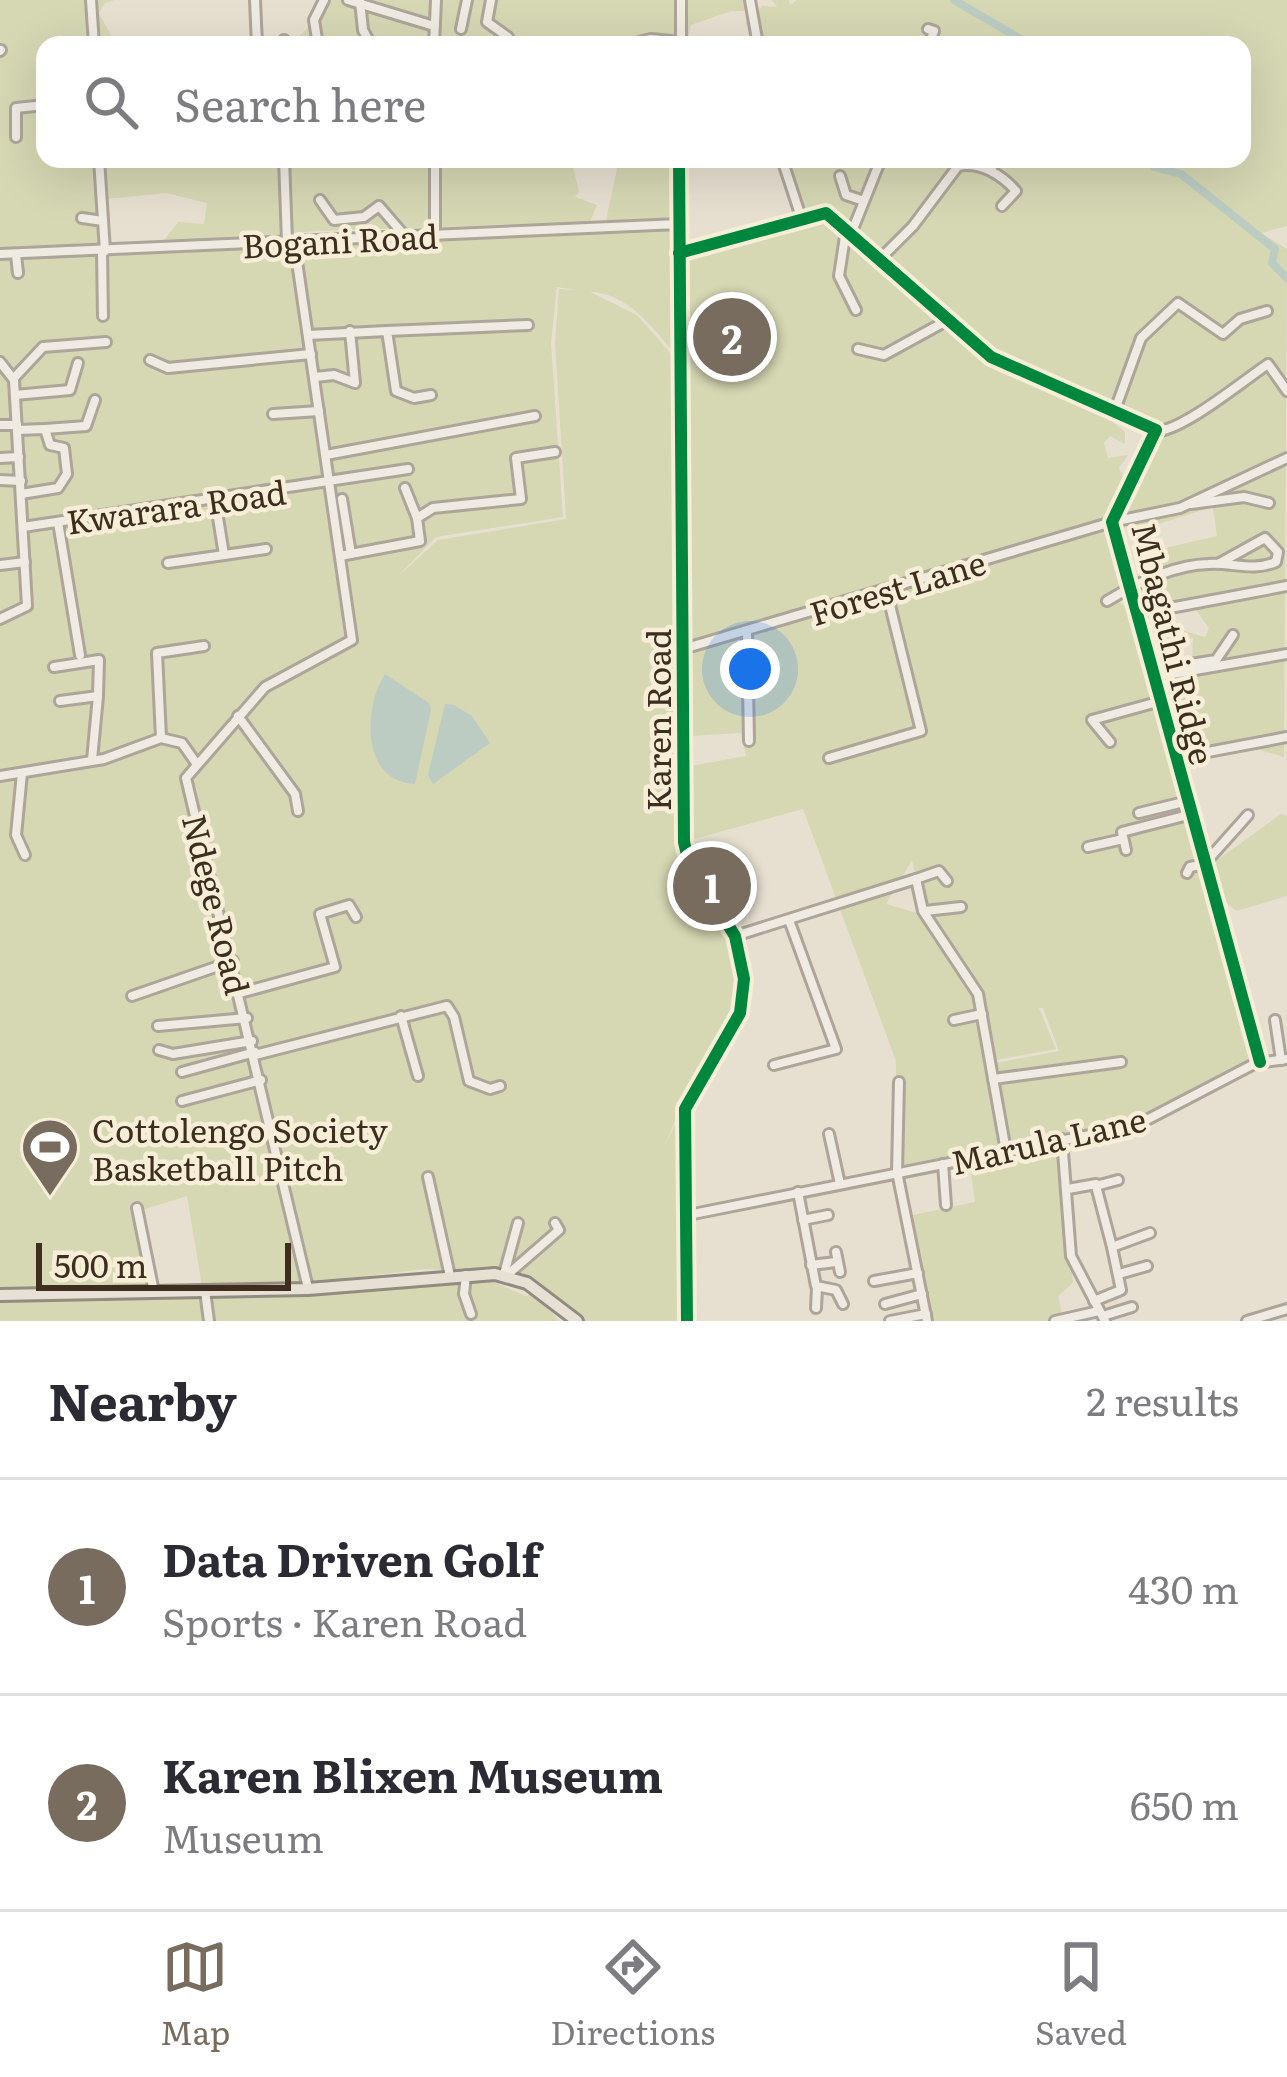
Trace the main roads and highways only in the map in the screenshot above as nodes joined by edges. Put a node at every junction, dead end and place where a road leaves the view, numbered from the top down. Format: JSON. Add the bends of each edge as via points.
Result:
{"nodes":[{"id":1,"x":0,"y":1295,"type":"edge"},
{"id":2,"x":577,"y":1321,"type":"edge"}],
"edges":[{"from":1,"to":2,"type":"main road","via":[[308,1289],[466,1274],[534,1287]]}]}
